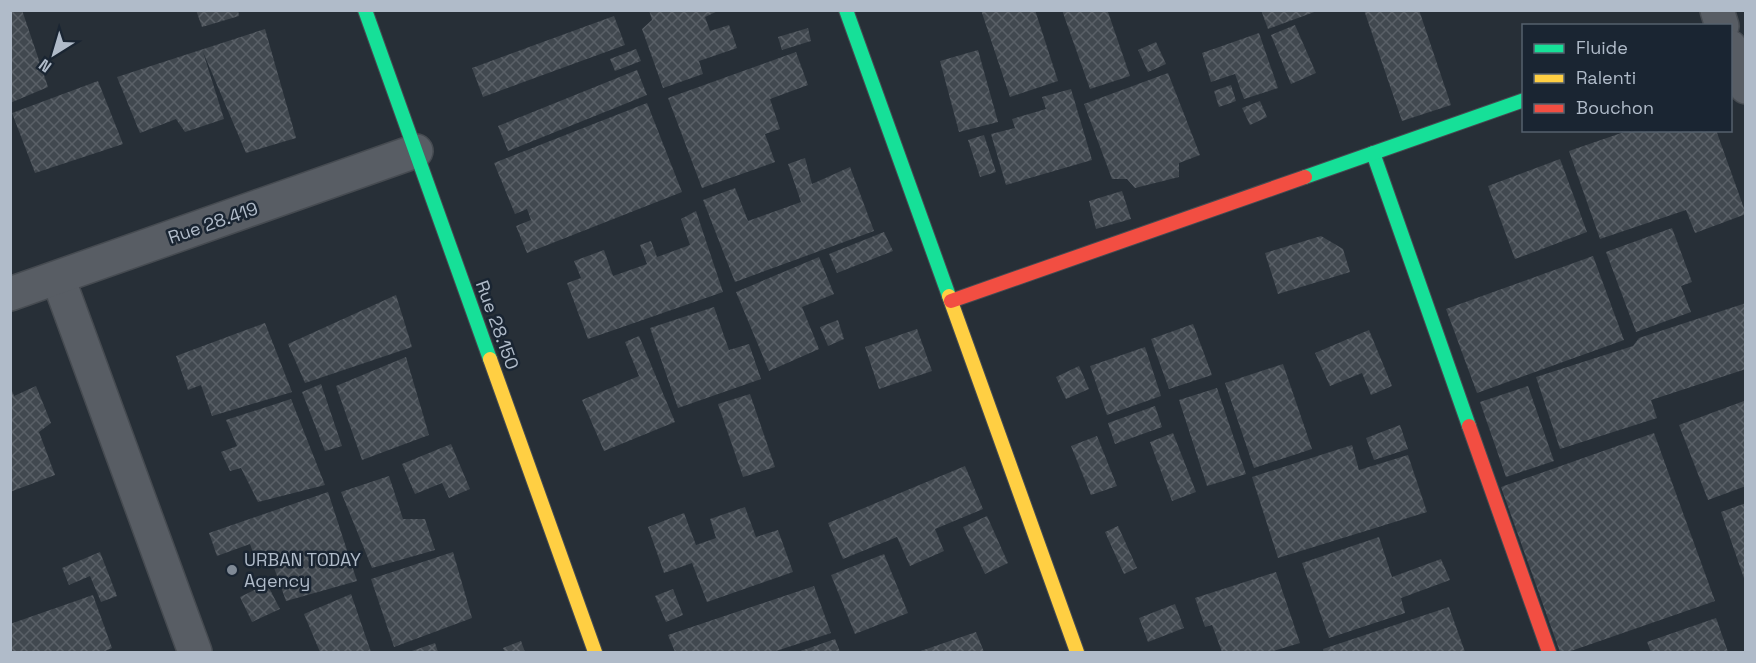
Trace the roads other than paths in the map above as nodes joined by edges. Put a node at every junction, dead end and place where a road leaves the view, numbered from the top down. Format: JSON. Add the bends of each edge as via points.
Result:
{"nodes":[{"id":1,"x":365,"y":10,"type":"edge"},
{"id":2,"x":846,"y":10,"type":"edge"},
{"id":3,"x":1732,"y":50,"type":"edge"},
{"id":4,"x":1746,"y":87,"type":"edge"},
{"id":5,"x":1522,"y":101,"type":"edge"},
{"id":6,"x":416,"y":152,"type":"junction"},
{"id":7,"x":1372,"y":153,"type":"junction"},
{"id":8,"x":58,"y":278,"type":"junction"},
{"id":9,"x":10,"y":294,"type":"edge"},
{"id":10,"x":951,"y":301,"type":"junction"},
{"id":11,"x":195,"y":652,"type":"edge"},
{"id":12,"x":595,"y":652,"type":"edge"},
{"id":13,"x":1077,"y":652,"type":"edge"},
{"id":14,"x":1549,"y":652,"type":"edge"}],
"edges":[{"from":1,"to":6,"type":"street","name":"Rue 28.150"},
{"from":2,"to":10,"type":"street"},
{"from":3,"to":4,"type":"street"},
{"from":5,"to":7,"type":"street"},
{"from":6,"to":8,"type":"street","name":"Rue 28.419"},
{"from":6,"to":12,"type":"street","name":"Rue 28.150"},
{"from":7,"to":10,"type":"street"},
{"from":7,"to":14,"type":"street"},
{"from":8,"to":9,"type":"street","name":"Rue 28.419"},
{"from":8,"to":11,"type":"street"},
{"from":10,"to":13,"type":"street"}]}
